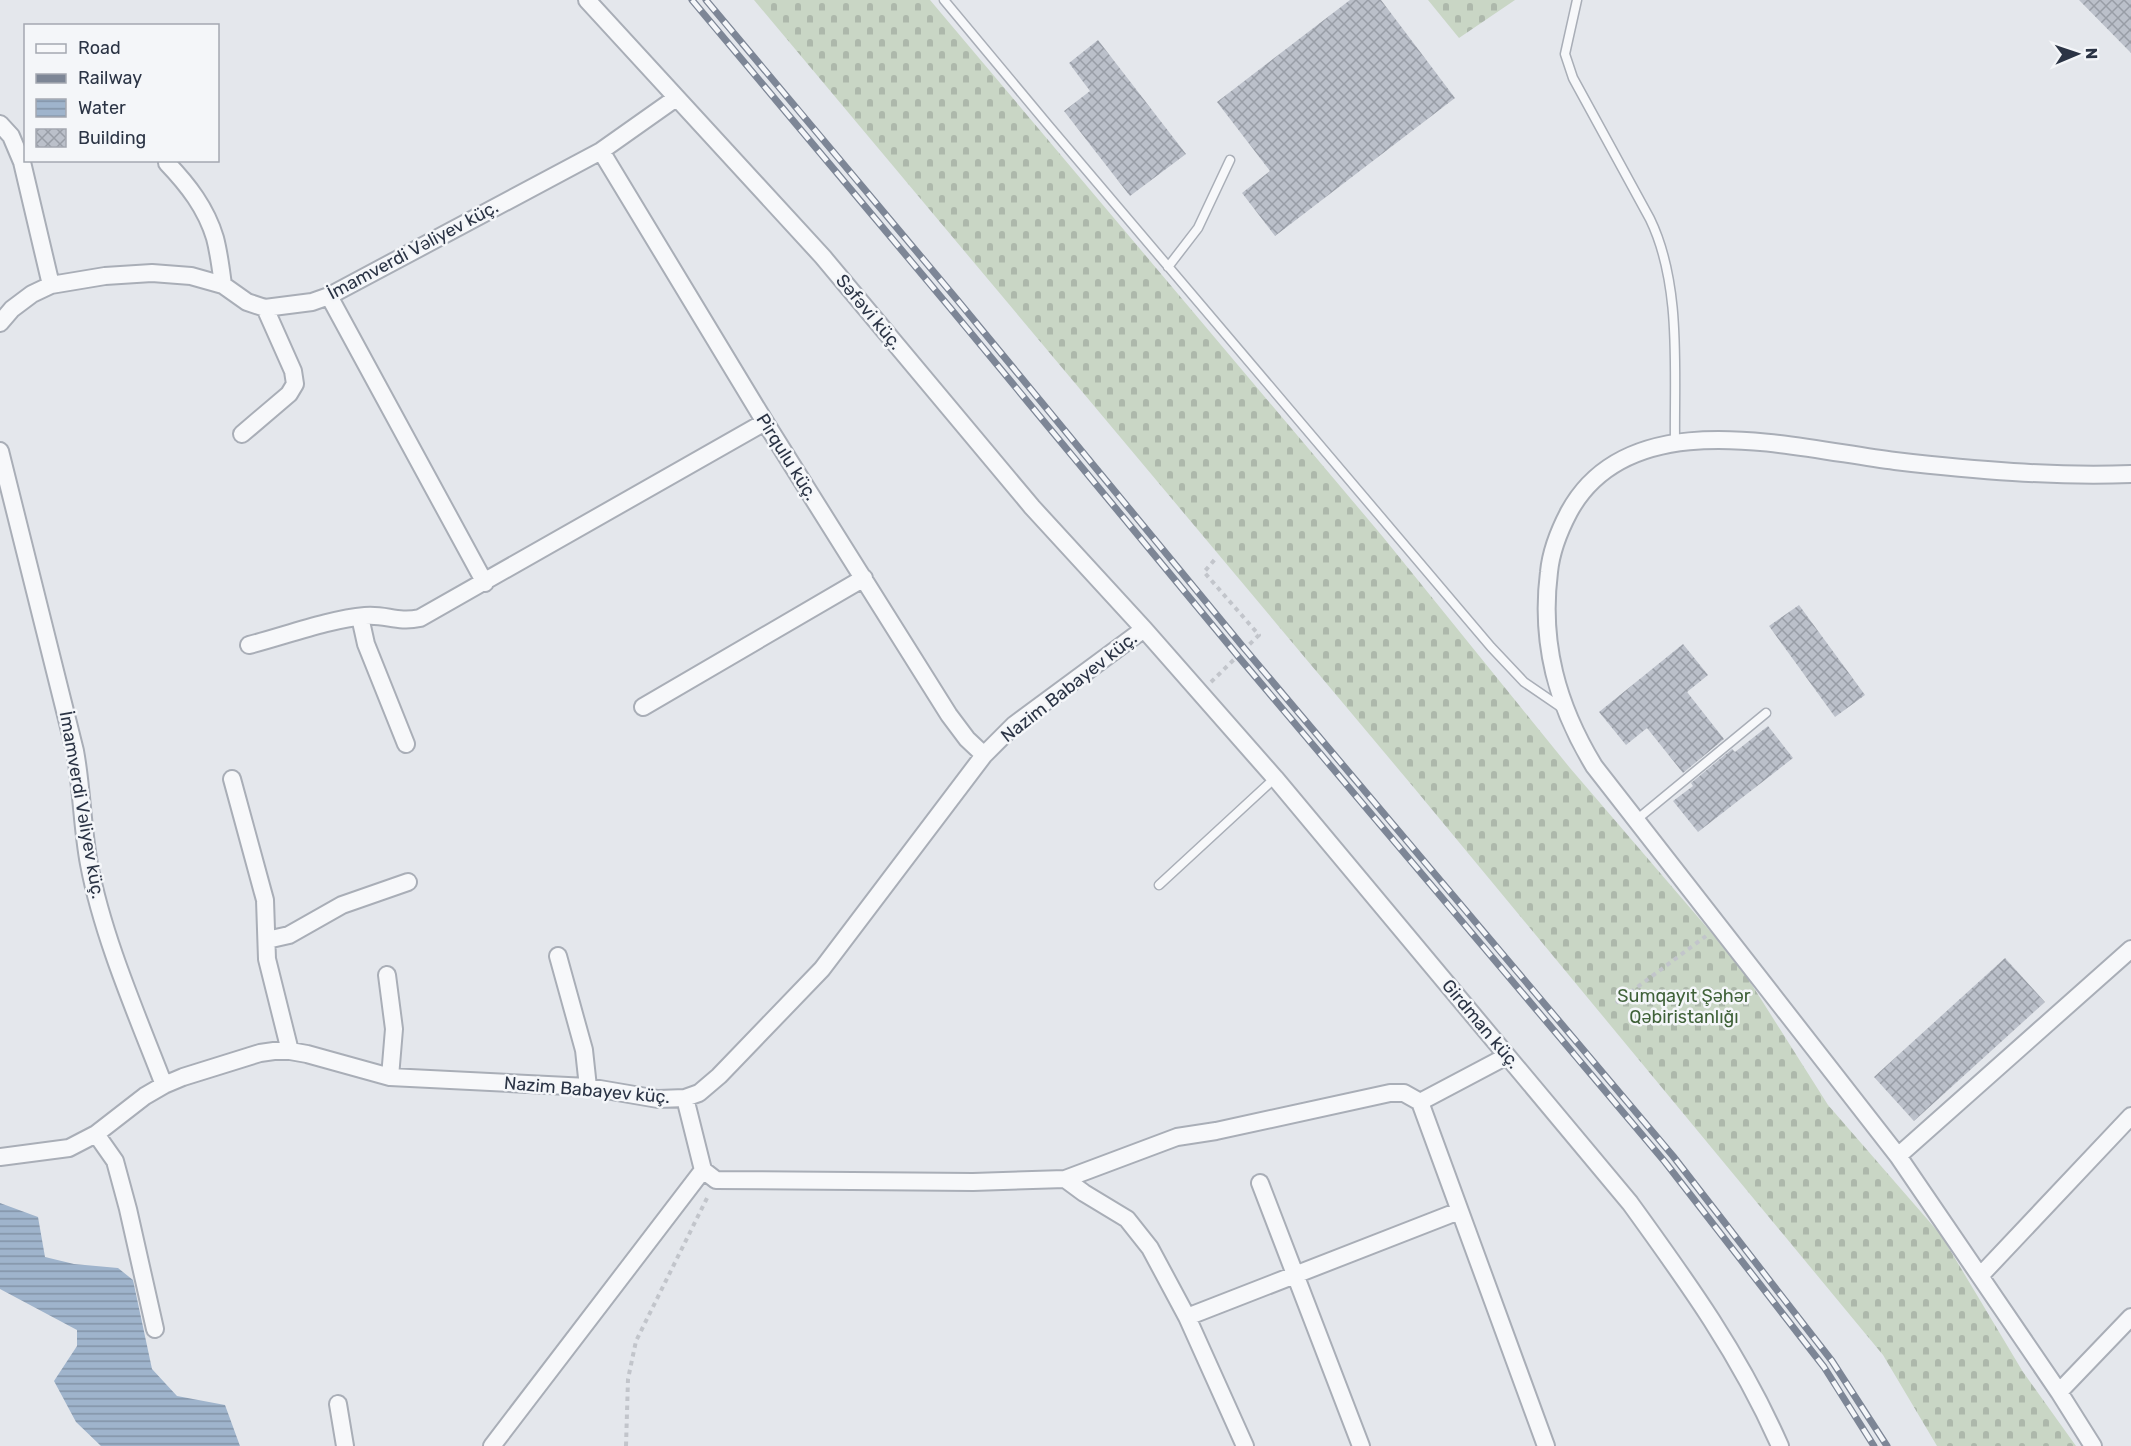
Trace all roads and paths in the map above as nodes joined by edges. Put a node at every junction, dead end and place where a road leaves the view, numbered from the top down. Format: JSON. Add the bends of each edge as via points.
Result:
{"nodes":[{"id":1,"x":587,"y":0,"type":"edge"},
{"id":2,"x":944,"y":0,"type":"edge"},
{"id":3,"x":1577,"y":0,"type":"edge"},
{"id":4,"x":676,"y":98,"type":"junction"},
{"id":5,"x":0,"y":124,"type":"edge"},
{"id":6,"x":601,"y":151,"type":"junction"},
{"id":7,"x":1230,"y":160,"type":"dead end"},
{"id":8,"x":167,"y":163,"type":"dead end"},
{"id":9,"x":1168,"y":267,"type":"junction"},
{"id":10,"x":51,"y":285,"type":"junction"},
{"id":11,"x":223,"y":285,"type":"junction"},
{"id":12,"x":329,"y":296,"type":"junction"},
{"id":13,"x":265,"y":308,"type":"junction"},
{"id":14,"x":0,"y":323,"type":"edge"},
{"id":15,"x":765,"y":422,"type":"junction"},
{"id":16,"x":242,"y":434,"type":"dead end"},
{"id":17,"x":1676,"y":442,"type":"junction"},
{"id":18,"x":0,"y":451,"type":"edge"},
{"id":19,"x":2131,"y":474,"type":"edge"},
{"id":20,"x":1217,"y":557,"type":"dead end"},
{"id":21,"x":864,"y":578,"type":"junction"},
{"id":22,"x":485,"y":583,"type":"junction"},
{"id":23,"x":360,"y":617,"type":"junction"},
{"id":24,"x":1144,"y":629,"type":"junction"},
{"id":25,"x":249,"y":645,"type":"dead end"},
{"id":26,"x":1200,"y":693,"type":"junction"},
{"id":27,"x":644,"y":707,"type":"dead end"},
{"id":28,"x":1564,"y":708,"type":"junction"},
{"id":29,"x":1766,"y":713,"type":"dead end"},
{"id":30,"x":406,"y":744,"type":"dead end"},
{"id":31,"x":984,"y":755,"type":"junction"},
{"id":32,"x":1275,"y":778,"type":"junction"},
{"id":33,"x":232,"y":779,"type":"dead end"},
{"id":34,"x":1635,"y":821,"type":"junction"},
{"id":35,"x":408,"y":882,"type":"dead end"},
{"id":36,"x":1159,"y":885,"type":"dead end"},
{"id":37,"x":1718,"y":927,"type":"junction"},
{"id":38,"x":267,"y":940,"type":"junction"},
{"id":39,"x":2131,"y":949,"type":"edge"},
{"id":40,"x":558,"y":956,"type":"dead end"},
{"id":41,"x":387,"y":975,"type":"dead end"},
{"id":42,"x":1616,"y":1003,"type":"dead end"},
{"id":43,"x":290,"y":1051,"type":"junction"},
{"id":44,"x":1507,"y":1056,"type":"junction"},
{"id":45,"x":390,"y":1077,"type":"junction"},
{"id":46,"x":164,"y":1085,"type":"junction"},
{"id":47,"x":588,"y":1087,"type":"junction"},
{"id":48,"x":685,"y":1098,"type":"junction"},
{"id":49,"x":1420,"y":1102,"type":"junction"},
{"id":50,"x":2131,"y":1116,"type":"edge"},
{"id":51,"x":96,"y":1134,"type":"junction"},
{"id":52,"x":1898,"y":1156,"type":"junction"},
{"id":53,"x":0,"y":1157,"type":"edge"},
{"id":54,"x":710,"y":1175,"type":"junction"},
{"id":55,"x":1065,"y":1179,"type":"junction"},
{"id":56,"x":1260,"y":1183,"type":"dead end"},
{"id":57,"x":1460,"y":1211,"type":"junction"},
{"id":58,"x":1296,"y":1275,"type":"junction"},
{"id":59,"x":1980,"y":1276,"type":"junction"},
{"id":60,"x":1187,"y":1317,"type":"junction"},
{"id":61,"x":2131,"y":1317,"type":"edge"},
{"id":62,"x":155,"y":1329,"type":"dead end"},
{"id":63,"x":2059,"y":1392,"type":"junction"},
{"id":64,"x":338,"y":1404,"type":"dead end"},
{"id":65,"x":345,"y":1446,"type":"edge"},
{"id":66,"x":492,"y":1446,"type":"edge"},
{"id":67,"x":626,"y":1446,"type":"edge"},
{"id":68,"x":1245,"y":1446,"type":"edge"},
{"id":69,"x":1361,"y":1446,"type":"edge"},
{"id":70,"x":1546,"y":1446,"type":"edge"},
{"id":71,"x":1780,"y":1446,"type":"edge"},
{"id":72,"x":2093,"y":1446,"type":"edge"}],
"edges":[{"from":1,"to":4,"type":"street","name":"Səfəvi küç."},
{"from":2,"to":9,"type":"lane"},
{"from":3,"to":17,"type":"lane","via":[[1565,54],[1573,78],[1650,219],[1666,261],[1673,322]]},
{"from":4,"to":6,"type":"street","name":"İmamverdi Vəliyev küç."},
{"from":4,"to":24,"type":"street","name":"Səfəvi küç.","via":[[823,257],[1017,489]]},
{"from":5,"to":10,"type":"street","via":[[11,136],[22,162]]},
{"from":6,"to":12,"type":"street","name":"İmamverdi Vəliyev küç."},
{"from":6,"to":15,"type":"street","name":"Pirqulu küç."},
{"from":7,"to":9,"type":"lane","via":[[1198,228]]},
{"from":8,"to":11,"type":"street","via":[[189,186],[206,215],[216,239]]},
{"from":9,"to":28,"type":"lane","via":[[1491,646],[1524,682]]},
{"from":10,"to":11,"type":"street","via":[[152,273],[191,276]]},
{"from":10,"to":14,"type":"street","via":[[32,294]]},
{"from":11,"to":13,"type":"street","via":[[247,303]]},
{"from":12,"to":13,"type":"street","name":"İmamverdi Vəliyev küç."},
{"from":12,"to":22,"type":"street"},
{"from":13,"to":16,"type":"street","via":[[295,384],[289,394]]},
{"from":15,"to":21,"type":"street","name":"Pirqulu küç."},
{"from":15,"to":22,"type":"street"},
{"from":17,"to":19,"type":"street","via":[[1759,442],[1896,461],[2044,474]]},
{"from":17,"to":28,"type":"street","via":[[1641,451],[1610,466],[1579,493],[1562,525],[1551,557],[1546,597],[1548,642]]},
{"from":18,"to":46,"type":"street","name":"İmamverdi Vəliyev küç.","via":[[75,751],[89,866],[117,964]]},
{"from":20,"to":26,"type":"path","via":[[1204,572],[1259,635]]},
{"from":21,"to":27,"type":"street"},
{"from":21,"to":31,"type":"street","name":"Pirqulu küç.","via":[[949,715]]},
{"from":22,"to":23,"type":"street","via":[[420,618],[406,621]]},
{"from":23,"to":25,"type":"street"},
{"from":23,"to":30,"type":"street","via":[[366,644]]},
{"from":24,"to":26,"type":"street","name":"Girdman küç."},
{"from":24,"to":31,"type":"street","name":"Nazim Babayev küç.","via":[[1014,725]]},
{"from":26,"to":32,"type":"street","name":"Girdman küç."},
{"from":28,"to":34,"type":"street","via":[[1594,766]]},
{"from":29,"to":34,"type":"lane"},
{"from":31,"to":48,"type":"street","name":"Nazim Babayev küç.","via":[[822,969],[719,1076],[699,1093]]},
{"from":32,"to":36,"type":"lane"},
{"from":32,"to":44,"type":"street","name":"Girdman küç."},
{"from":33,"to":38,"type":"street","via":[[265,900]]},
{"from":34,"to":37,"type":"street"},
{"from":35,"to":38,"type":"street","via":[[342,905],[289,935]]},
{"from":37,"to":42,"type":"path"},
{"from":37,"to":52,"type":"street"},
{"from":38,"to":43,"type":"street","via":[[269,973]]},
{"from":39,"to":52,"type":"street"},
{"from":40,"to":47,"type":"street","via":[[584,1050]]},
{"from":41,"to":45,"type":"street","via":[[394,1029]]},
{"from":43,"to":45,"type":"street","name":"Nazim Babayev küç."},
{"from":43,"to":46,"type":"street","name":"Nazim Babayev küç.","via":[[260,1053]]},
{"from":44,"to":49,"type":"street"},
{"from":44,"to":71,"type":"street","name":"Girdman küç.","via":[[1630,1203],[1679,1270],[1728,1343]]},
{"from":45,"to":47,"type":"street","name":"Nazim Babayev küç."},
{"from":46,"to":51,"type":"street","name":"Nazim Babayev küç."},
{"from":47,"to":48,"type":"street","name":"Nazim Babayev küç.","via":[[658,1099]]},
{"from":48,"to":54,"type":"street"},
{"from":49,"to":55,"type":"street","via":[[1404,1093],[1390,1093],[1177,1137]]},
{"from":49,"to":57,"type":"street"},
{"from":50,"to":59,"type":"street"},
{"from":51,"to":53,"type":"street","name":"Nazim Babayev küç.","via":[[69,1148]]},
{"from":51,"to":62,"type":"street","via":[[115,1161]]},
{"from":52,"to":59,"type":"street"},
{"from":54,"to":55,"type":"street","via":[[973,1182]]},
{"from":54,"to":66,"type":"street"},
{"from":54,"to":67,"type":"path","via":[[636,1341],[628,1379]]},
{"from":55,"to":60,"type":"street","via":[[1127,1219],[1150,1248]]},
{"from":56,"to":58,"type":"street"},
{"from":57,"to":58,"type":"street"},
{"from":57,"to":70,"type":"street"},
{"from":58,"to":60,"type":"street"},
{"from":58,"to":69,"type":"street"},
{"from":59,"to":63,"type":"street"},
{"from":60,"to":68,"type":"street"},
{"from":61,"to":63,"type":"street"},
{"from":63,"to":72,"type":"street"},
{"from":64,"to":65,"type":"street"}]}
